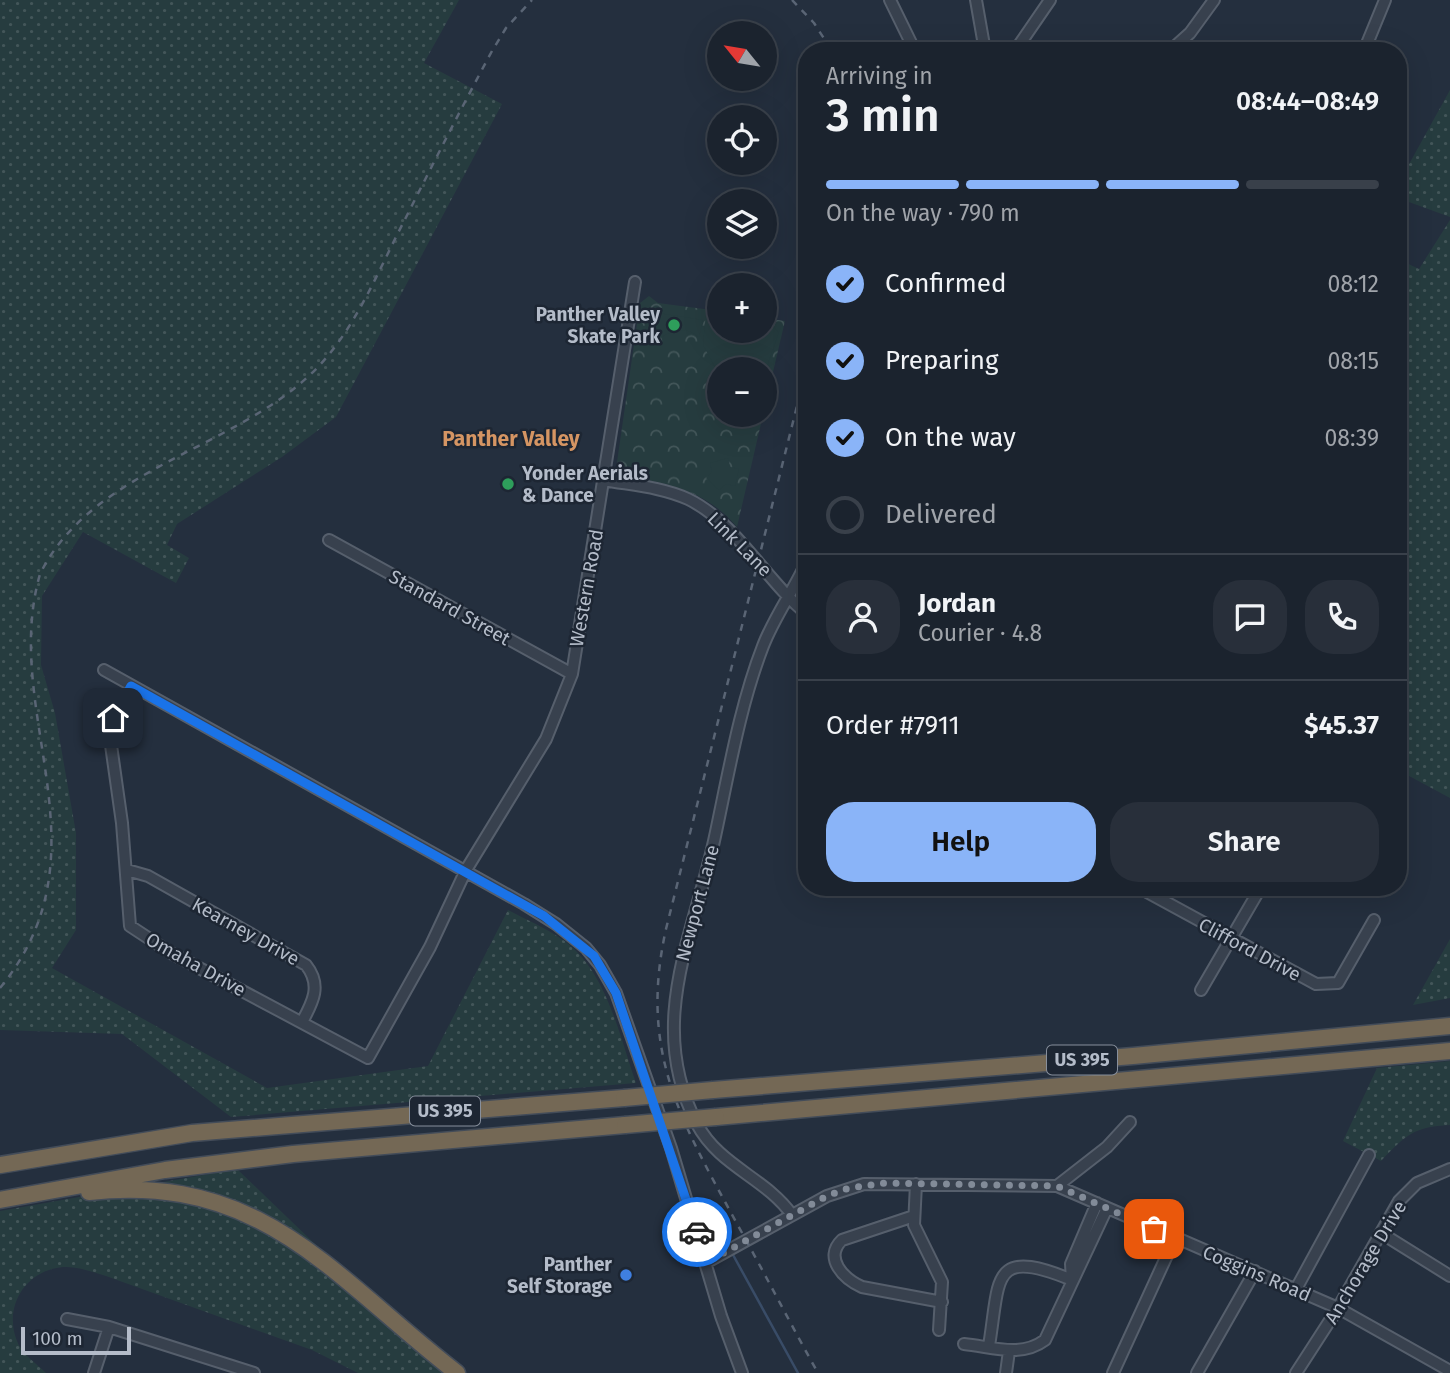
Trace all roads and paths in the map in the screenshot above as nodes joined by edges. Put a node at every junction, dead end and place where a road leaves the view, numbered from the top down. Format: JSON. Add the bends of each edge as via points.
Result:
{"nodes":[{"id":1,"x":890,"y":0,"type":"edge"},
{"id":2,"x":976,"y":0,"type":"edge"},
{"id":3,"x":1049,"y":0,"type":"edge"},
{"id":4,"x":1214,"y":0,"type":"edge"},
{"id":5,"x":1385,"y":0,"type":"edge"},
{"id":6,"x":911,"y":42,"type":"edge"},
{"id":7,"x":983,"y":42,"type":"edge"},
{"id":8,"x":1021,"y":42,"type":"edge"},
{"id":9,"x":1180,"y":42,"type":"edge"},
{"id":10,"x":1368,"y":42,"type":"edge"},
{"id":11,"x":635,"y":282,"type":"dead end"},
{"id":12,"x":604,"y":480,"type":"junction"},
{"id":13,"x":329,"y":540,"type":"dead end"},
{"id":14,"x":798,"y":579,"type":"edge"},
{"id":15,"x":790,"y":595,"type":"junction"},
{"id":16,"x":798,"y":604,"type":"edge"},
{"id":17,"x":104,"y":670,"type":"dead end"},
{"id":18,"x":572,"y":674,"type":"junction"},
{"id":19,"x":131,"y":686,"type":"junction"},
{"id":20,"x":127,"y":870,"type":"junction"},
{"id":21,"x":466,"y":870,"type":"junction"},
{"id":22,"x":1154,"y":896,"type":"edge"},
{"id":23,"x":1256,"y":896,"type":"edge"},
{"id":24,"x":1374,"y":920,"type":"dead end"},
{"id":25,"x":1231,"y":939,"type":"junction"},
{"id":26,"x":1201,"y":990,"type":"dead end"},
{"id":27,"x":302,"y":1022,"type":"junction"},
{"id":28,"x":1450,"y":1026,"type":"edge"},
{"id":29,"x":1450,"y":1051,"type":"edge"},
{"id":30,"x":368,"y":1058,"type":"joint"},
{"id":31,"x":1130,"y":1122,"type":"dead end"},
{"id":32,"x":1369,"y":1155,"type":"dead end"},
{"id":33,"x":0,"y":1165,"type":"edge"},
{"id":34,"x":1450,"y":1170,"type":"edge"},
{"id":35,"x":916,"y":1184,"type":"junction"},
{"id":36,"x":1057,"y":1186,"type":"junction"},
{"id":37,"x":0,"y":1201,"type":"edge"},
{"id":38,"x":1102,"y":1206,"type":"junction"},
{"id":39,"x":792,"y":1215,"type":"junction"},
{"id":40,"x":914,"y":1216,"type":"junction"},
{"id":41,"x":1381,"y":1233,"type":"junction"},
{"id":42,"x":1175,"y":1238,"type":"junction"},
{"id":43,"x":707,"y":1262,"type":"junction"},
{"id":44,"x":1255,"y":1271,"type":"junction"},
{"id":45,"x":1450,"y":1276,"type":"edge"},
{"id":46,"x":1072,"y":1280,"type":"junction"},
{"id":47,"x":1296,"y":1289,"type":"junction"},
{"id":48,"x":942,"y":1302,"type":"junction"},
{"id":49,"x":1338,"y":1308,"type":"junction"},
{"id":50,"x":67,"y":1319,"type":"dead end"},
{"id":51,"x":109,"y":1327,"type":"junction"},
{"id":52,"x":939,"y":1330,"type":"dead end"},
{"id":53,"x":964,"y":1344,"type":"dead end"},
{"id":54,"x":989,"y":1346,"type":"junction"},
{"id":55,"x":1009,"y":1351,"type":"junction"},
{"id":56,"x":1450,"y":1371,"type":"edge"},
{"id":57,"x":94,"y":1373,"type":"edge"},
{"id":58,"x":254,"y":1373,"type":"edge"},
{"id":59,"x":457,"y":1373,"type":"edge"},
{"id":60,"x":742,"y":1373,"type":"edge"},
{"id":61,"x":1006,"y":1373,"type":"edge"},
{"id":62,"x":1114,"y":1373,"type":"edge"},
{"id":63,"x":1197,"y":1373,"type":"edge"},
{"id":64,"x":1296,"y":1373,"type":"edge"}],
"edges":[{"from":1,"to":6,"type":"street"},
{"from":2,"to":7,"type":"street"},
{"from":3,"to":8,"type":"street"},
{"from":4,"to":9,"type":"street"},
{"from":5,"to":10,"type":"street"},
{"from":11,"to":12,"type":"street","name":"Western Road"},
{"from":12,"to":15,"type":"street","name":"Link Lane","via":[[670,492],[705,509]]},
{"from":12,"to":18,"type":"street","name":"Western Road"},
{"from":13,"to":18,"type":"street","name":"Standard Street"},
{"from":14,"to":15,"type":"street","name":"Newport Lane"},
{"from":15,"to":16,"type":"street","name":"Link Lane"},
{"from":15,"to":39,"type":"street","name":"Newport Lane","via":[[763,644],[746,706],[678,971],[674,1035],[680,1077],[698,1126],[724,1157],[773,1192]]},
{"from":17,"to":19,"type":"street"},
{"from":18,"to":21,"type":"street","name":"Western Road","via":[[546,739]]},
{"from":19,"to":20,"type":"street","name":"Omaha Drive","via":[[108,731]]},
{"from":19,"to":21,"type":"street"},
{"from":20,"to":27,"type":"street","name":"Omaha Drive","via":[[130,926],[171,953]]},
{"from":20,"to":27,"type":"street","name":"Kearney Drive","via":[[148,876],[306,965],[316,988]]},
{"from":21,"to":30,"type":"street","name":"Western Road","via":[[430,947]]},
{"from":21,"to":43,"type":"street","via":[[562,928],[586,948],[606,974],[635,1044]]},
{"from":22,"to":25,"type":"street","name":"Clifford Drive"},
{"from":23,"to":25,"type":"street"},
{"from":24,"to":25,"type":"street","name":"Clifford Drive","via":[[1351,964],[1333,984],[1316,984]]},
{"from":25,"to":26,"type":"street"},
{"from":27,"to":30,"type":"street","name":"Omaha Drive"},
{"from":28,"to":33,"type":"highway","number":"US 395","bridge":true,"via":[[265,1125]]},
{"from":29,"to":37,"type":"highway","number":"US 395","bridge":true,"via":[[293,1154],[115,1178]]},
{"from":31,"to":36,"type":"street","via":[[1107,1147]]},
{"from":32,"to":47,"type":"street"},
{"from":34,"to":41,"type":"street","name":"Anchorage Drive","via":[[1427,1177],[1408,1191]]},
{"from":35,"to":36,"type":"street"},
{"from":35,"to":39,"type":"street","via":[[849,1188]]},
{"from":35,"to":40,"type":"street"},
{"from":36,"to":38,"type":"street","name":"Coggins Road"},
{"from":37,"to":59,"type":"highway","via":[[146,1189],[233,1206],[293,1238]]},
{"from":38,"to":42,"type":"street","name":"Coggins Road"},
{"from":38,"to":46,"type":"street","via":[[1081,1268]]},
{"from":39,"to":43,"type":"street"},
{"from":40,"to":48,"type":"street","via":[[914,1225],[942,1282]]},
{"from":40,"to":48,"type":"street","via":[[842,1240],[836,1245],[836,1267],[862,1287]]},
{"from":41,"to":45,"type":"street"},
{"from":41,"to":49,"type":"street","name":"Anchorage Drive"},
{"from":42,"to":44,"type":"street","name":"Coggins Road"},
{"from":42,"to":62,"type":"street"},
{"from":43,"to":60,"type":"street"},
{"from":44,"to":47,"type":"street","name":"Coggins Road"},
{"from":44,"to":63,"type":"street"},
{"from":46,"to":54,"type":"street","via":[[1043,1269],[1008,1268],[1000,1278]]},
{"from":46,"to":55,"type":"street","via":[[1045,1340],[1035,1348]]},
{"from":47,"to":49,"type":"street","name":"Coggins Road"},
{"from":48,"to":52,"type":"street"},
{"from":49,"to":56,"type":"street","name":"Coggins Road"},
{"from":49,"to":64,"type":"street","name":"Anchorage Drive"},
{"from":50,"to":51,"type":"street"},
{"from":51,"to":57,"type":"street"},
{"from":51,"to":58,"type":"street"},
{"from":53,"to":54,"type":"street"},
{"from":54,"to":55,"type":"street"},
{"from":55,"to":61,"type":"street"}]}
